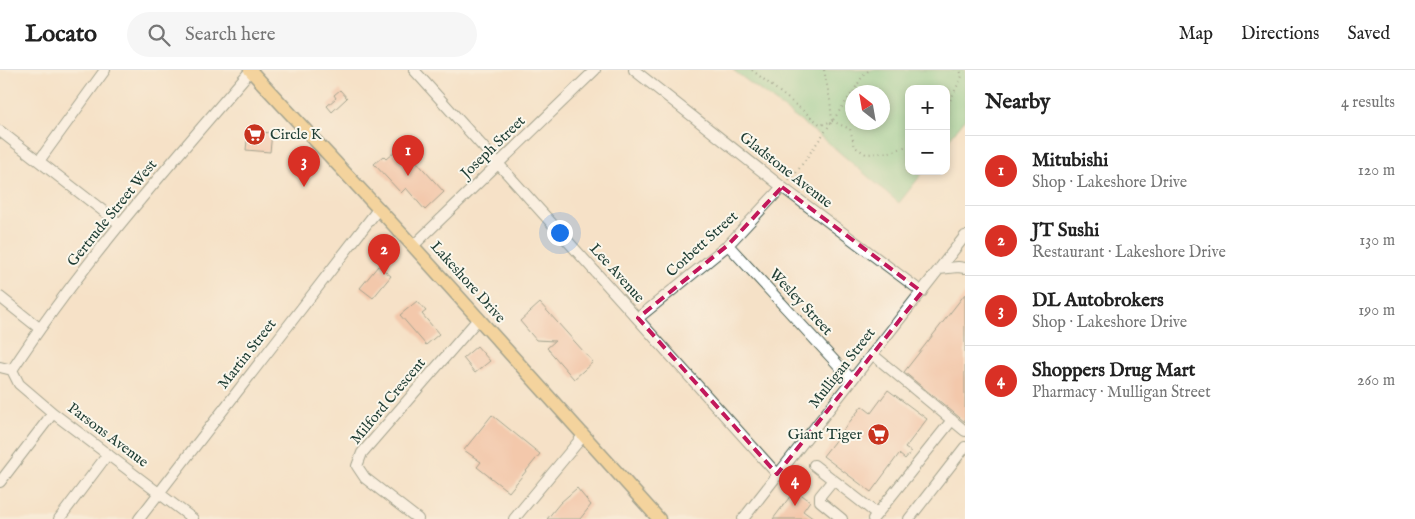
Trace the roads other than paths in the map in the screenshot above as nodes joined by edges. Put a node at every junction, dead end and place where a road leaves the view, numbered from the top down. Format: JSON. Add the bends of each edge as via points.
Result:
{"nodes":[{"id":1,"x":105,"y":70,"type":"edge"},
{"id":2,"x":250,"y":70,"type":"edge"},
{"id":3,"x":414,"y":70,"type":"edge"},
{"id":4,"x":595,"y":70,"type":"edge"},
{"id":5,"x":634,"y":70,"type":"edge"},
{"id":6,"x":0,"y":131,"type":"edge"},
{"id":7,"x":39,"y":161,"type":"junction"},
{"id":8,"x":498,"y":163,"type":"junction"},
{"id":9,"x":782,"y":187,"type":"junction"},
{"id":10,"x":379,"y":208,"type":"junction"},
{"id":11,"x":120,"y":224,"type":"junction"},
{"id":12,"x":965,"y":236,"type":"edge"},
{"id":13,"x":728,"y":245,"type":"junction"},
{"id":14,"x":413,"y":246,"type":"junction"},
{"id":15,"x":965,"y":268,"type":"edge"},
{"id":16,"x":940,"y":269,"type":"junction"},
{"id":17,"x":922,"y":292,"type":"junction"},
{"id":18,"x":0,"y":297,"type":"edge"},
{"id":19,"x":478,"y":318,"type":"junction"},
{"id":20,"x":638,"y":318,"type":"junction"},
{"id":21,"x":39,"y":328,"type":"junction"},
{"id":22,"x":872,"y":354,"type":"junction"},
{"id":23,"x":0,"y":368,"type":"edge"},
{"id":24,"x":12,"y":370,"type":"junction"},
{"id":25,"x":852,"y":380,"type":"junction"},
{"id":26,"x":54,"y":413,"type":"junction"},
{"id":27,"x":952,"y":420,"type":"junction"},
{"id":28,"x":965,"y":431,"type":"edge"},
{"id":29,"x":583,"y":436,"type":"junction"},
{"id":30,"x":965,"y":447,"type":"edge"},
{"id":31,"x":108,"y":454,"type":"junction"},
{"id":32,"x":814,"y":465,"type":"dead end"},
{"id":33,"x":777,"y":474,"type":"junction"},
{"id":34,"x":833,"y":480,"type":"junction"},
{"id":35,"x":0,"y":482,"type":"edge"},
{"id":36,"x":159,"y":492,"type":"junction"},
{"id":37,"x":875,"y":516,"type":"edge"},
{"id":38,"x":59,"y":519,"type":"edge"},
{"id":39,"x":139,"y":519,"type":"edge"},
{"id":40,"x":193,"y":519,"type":"edge"},
{"id":41,"x":418,"y":519,"type":"edge"},
{"id":42,"x":514,"y":519,"type":"edge"},
{"id":43,"x":659,"y":519,"type":"edge"},
{"id":44,"x":743,"y":519,"type":"edge"},
{"id":45,"x":842,"y":519,"type":"edge"},
{"id":46,"x":909,"y":519,"type":"edge"}],
"edges":[{"from":1,"to":7,"type":"street"},
{"from":2,"to":10,"type":"main road","name":"Lakeshore Drive"},
{"from":2,"to":11,"type":"street","name":"Gertrude Street West"},
{"from":3,"to":8,"type":"street","name":"Lee Avenue"},
{"from":4,"to":8,"type":"street","name":"Joseph Street"},
{"from":5,"to":9,"type":"street","name":"Gladstone Avenue"},
{"from":6,"to":7,"type":"street"},
{"from":7,"to":11,"type":"street"},
{"from":8,"to":14,"type":"street","name":"Joseph Street"},
{"from":8,"to":20,"type":"street","name":"Lee Avenue"},
{"from":9,"to":13,"type":"street","name":"Corbett Street"},
{"from":9,"to":17,"type":"street","name":"Gladstone Avenue"},
{"from":10,"to":14,"type":"main road","name":"Lakeshore Drive"},
{"from":10,"to":36,"type":"street","name":"Martin Street"},
{"from":11,"to":21,"type":"street","name":"Gertrude Street West"},
{"from":12,"to":16,"type":"street","name":"Mulligan Street"},
{"from":13,"to":20,"type":"street","name":"Corbett Street"},
{"from":13,"to":25,"type":"street","name":"Wesley Street"},
{"from":14,"to":19,"type":"main road","name":"Lakeshore Drive"},
{"from":15,"to":16,"type":"street"},
{"from":16,"to":17,"type":"street","name":"Mulligan Street"},
{"from":17,"to":22,"type":"street","name":"Mulligan Street"},
{"from":18,"to":21,"type":"street"},
{"from":19,"to":29,"type":"main road","name":"Lakeshore Drive"},
{"from":19,"to":41,"type":"street","name":"Milford Crescent","via":[[362,453],[357,466],[365,478]]},
{"from":20,"to":33,"type":"street","name":"Lee Avenue"},
{"from":21,"to":24,"type":"street","name":"Gertrude Street West"},
{"from":22,"to":25,"type":"street","name":"Mulligan Street"},
{"from":22,"to":27,"type":"street"},
{"from":23,"to":24,"type":"street"},
{"from":24,"to":26,"type":"street","name":"Parsons Avenue","via":[[19,384]]},
{"from":25,"to":33,"type":"street","name":"Mulligan Street"},
{"from":26,"to":31,"type":"street","name":"Parsons Avenue"},
{"from":26,"to":35,"type":"street"},
{"from":27,"to":28,"type":"street"},
{"from":27,"to":37,"type":"street"},
{"from":29,"to":42,"type":"street"},
{"from":29,"to":43,"type":"main road","name":"Lakeshore Drive"},
{"from":30,"to":46,"type":"street"},
{"from":31,"to":36,"type":"street","name":"Parsons Avenue"},
{"from":31,"to":38,"type":"street"},
{"from":32,"to":34,"type":"street"},
{"from":33,"to":44,"type":"street","name":"Mulligan Street"},
{"from":34,"to":37,"type":"street"},
{"from":34,"to":45,"type":"street","via":[[820,496],[820,501]]},
{"from":36,"to":39,"type":"street","name":"Martin Street"},
{"from":36,"to":40,"type":"street","name":"Parsons Avenue"}]}
